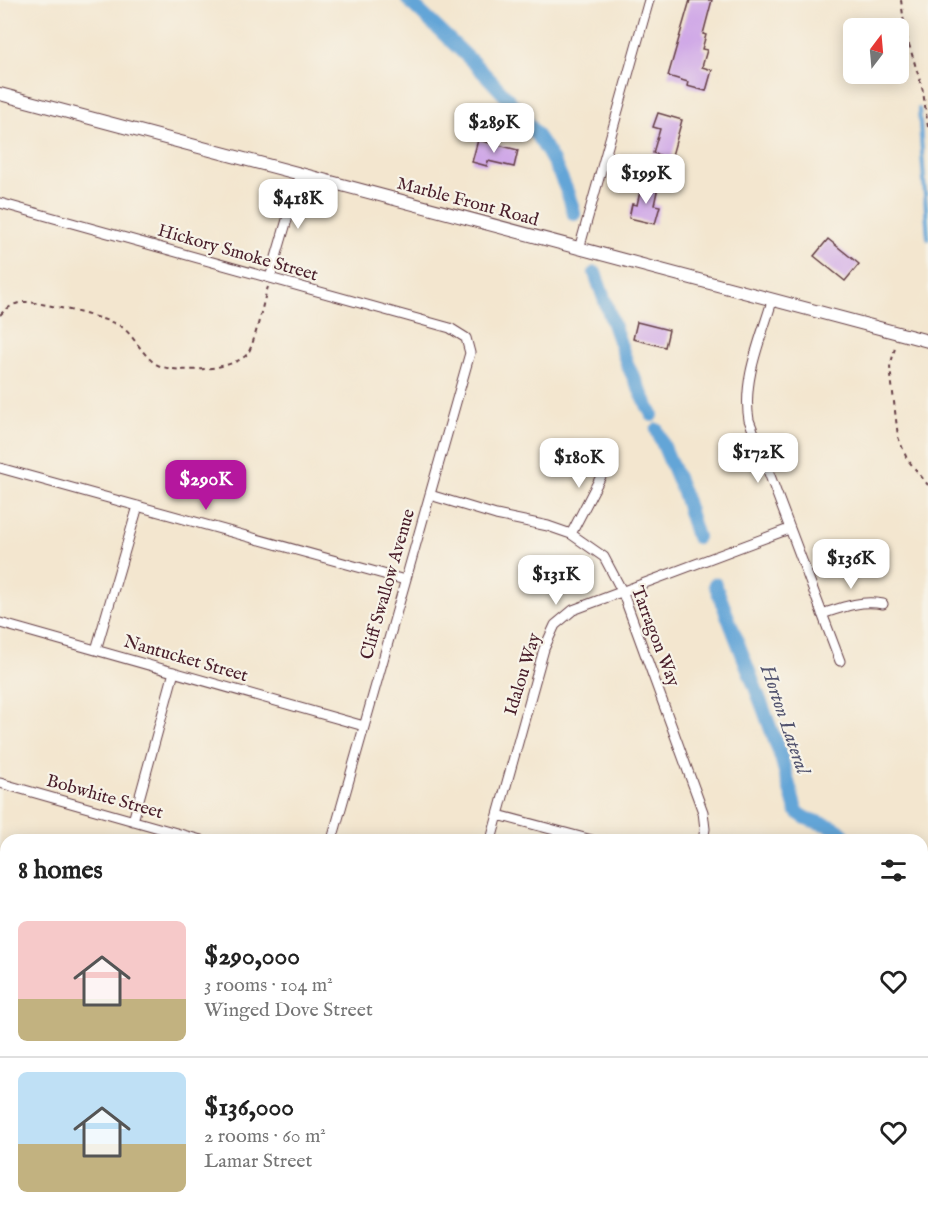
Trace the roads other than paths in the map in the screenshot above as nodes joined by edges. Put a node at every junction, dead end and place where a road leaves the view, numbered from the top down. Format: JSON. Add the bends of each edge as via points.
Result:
{"nodes":[{"id":1,"x":650,"y":0,"type":"edge"},
{"id":2,"x":0,"y":94,"type":"edge"},
{"id":3,"x":300,"y":175,"type":"junction"},
{"id":4,"x":0,"y":203,"type":"edge"},
{"id":5,"x":579,"y":249,"type":"junction"},
{"id":6,"x":269,"y":282,"type":"junction"},
{"id":7,"x":772,"y":301,"type":"junction"},
{"id":8,"x":466,"y":338,"type":"joint"},
{"id":9,"x":928,"y":341,"type":"edge"},
{"id":10,"x":610,"y":457,"type":"dead end"},
{"id":11,"x":0,"y":468,"type":"edge"},
{"id":12,"x":430,"y":495,"type":"junction"},
{"id":13,"x":138,"y":506,"type":"junction"},
{"id":14,"x":789,"y":529,"type":"junction"},
{"id":15,"x":571,"y":534,"type":"junction"},
{"id":16,"x":405,"y":580,"type":"junction"},
{"id":17,"x":622,"y":591,"type":"junction"},
{"id":18,"x":883,"y":604,"type":"dead end"},
{"id":19,"x":822,"y":614,"type":"junction"},
{"id":20,"x":0,"y":623,"type":"edge"},
{"id":21,"x":96,"y":650,"type":"junction"},
{"id":22,"x":840,"y":661,"type":"dead end"},
{"id":23,"x":174,"y":672,"type":"junction"},
{"id":24,"x":363,"y":726,"type":"junction"},
{"id":25,"x":0,"y":783,"type":"edge"},
{"id":26,"x":498,"y":815,"type":"junction"},
{"id":27,"x":133,"y":821,"type":"junction"},
{"id":28,"x":180,"y":834,"type":"edge"},
{"id":29,"x":334,"y":834,"type":"edge"},
{"id":30,"x":493,"y":834,"type":"edge"},
{"id":31,"x":569,"y":834,"type":"edge"},
{"id":32,"x":704,"y":834,"type":"edge"}],
"edges":[{"from":1,"to":5,"type":"street"},
{"from":2,"to":3,"type":"street","name":"Marble Front Road"},
{"from":3,"to":5,"type":"street","name":"Marble Front Road"},
{"from":3,"to":6,"type":"street"},
{"from":4,"to":6,"type":"street","name":"Hickory Smoke Street"},
{"from":5,"to":7,"type":"street","name":"Marble Front Road"},
{"from":6,"to":8,"type":"street","name":"Hickory Smoke Street","via":[[450,328]]},
{"from":7,"to":9,"type":"street","name":"Marble Front Road"},
{"from":7,"to":14,"type":"street","via":[[746,403]]},
{"from":8,"to":12,"type":"street","name":"Cliff Swallow Avenue","via":[[470,353]]},
{"from":10,"to":15,"type":"street"},
{"from":11,"to":13,"type":"street"},
{"from":12,"to":15,"type":"street","name":"Tarragon Way"},
{"from":12,"to":16,"type":"street","name":"Cliff Swallow Avenue"},
{"from":13,"to":16,"type":"street"},
{"from":13,"to":21,"type":"street"},
{"from":14,"to":17,"type":"street","name":"Idalou Way"},
{"from":14,"to":19,"type":"street"},
{"from":15,"to":17,"type":"street","name":"Tarragon Way","via":[[604,557]]},
{"from":16,"to":24,"type":"street","name":"Cliff Swallow Avenue"},
{"from":17,"to":26,"type":"street","name":"Idalou Way","via":[[573,610],[555,625],[544,649]]},
{"from":17,"to":32,"type":"street","name":"Tarragon Way","via":[[703,812]]},
{"from":18,"to":19,"type":"street","via":[[855,603]]},
{"from":19,"to":22,"type":"street"},
{"from":20,"to":21,"type":"street","name":"Nantucket Street"},
{"from":21,"to":23,"type":"street","name":"Nantucket Street"},
{"from":23,"to":24,"type":"street","name":"Nantucket Street"},
{"from":23,"to":27,"type":"street"},
{"from":24,"to":29,"type":"street","name":"Cliff Swallow Avenue"},
{"from":25,"to":27,"type":"street","name":"Bobwhite Street"},
{"from":26,"to":30,"type":"street","name":"Idalou Way"},
{"from":26,"to":31,"type":"street"},
{"from":27,"to":28,"type":"street","name":"Bobwhite Street"}]}
